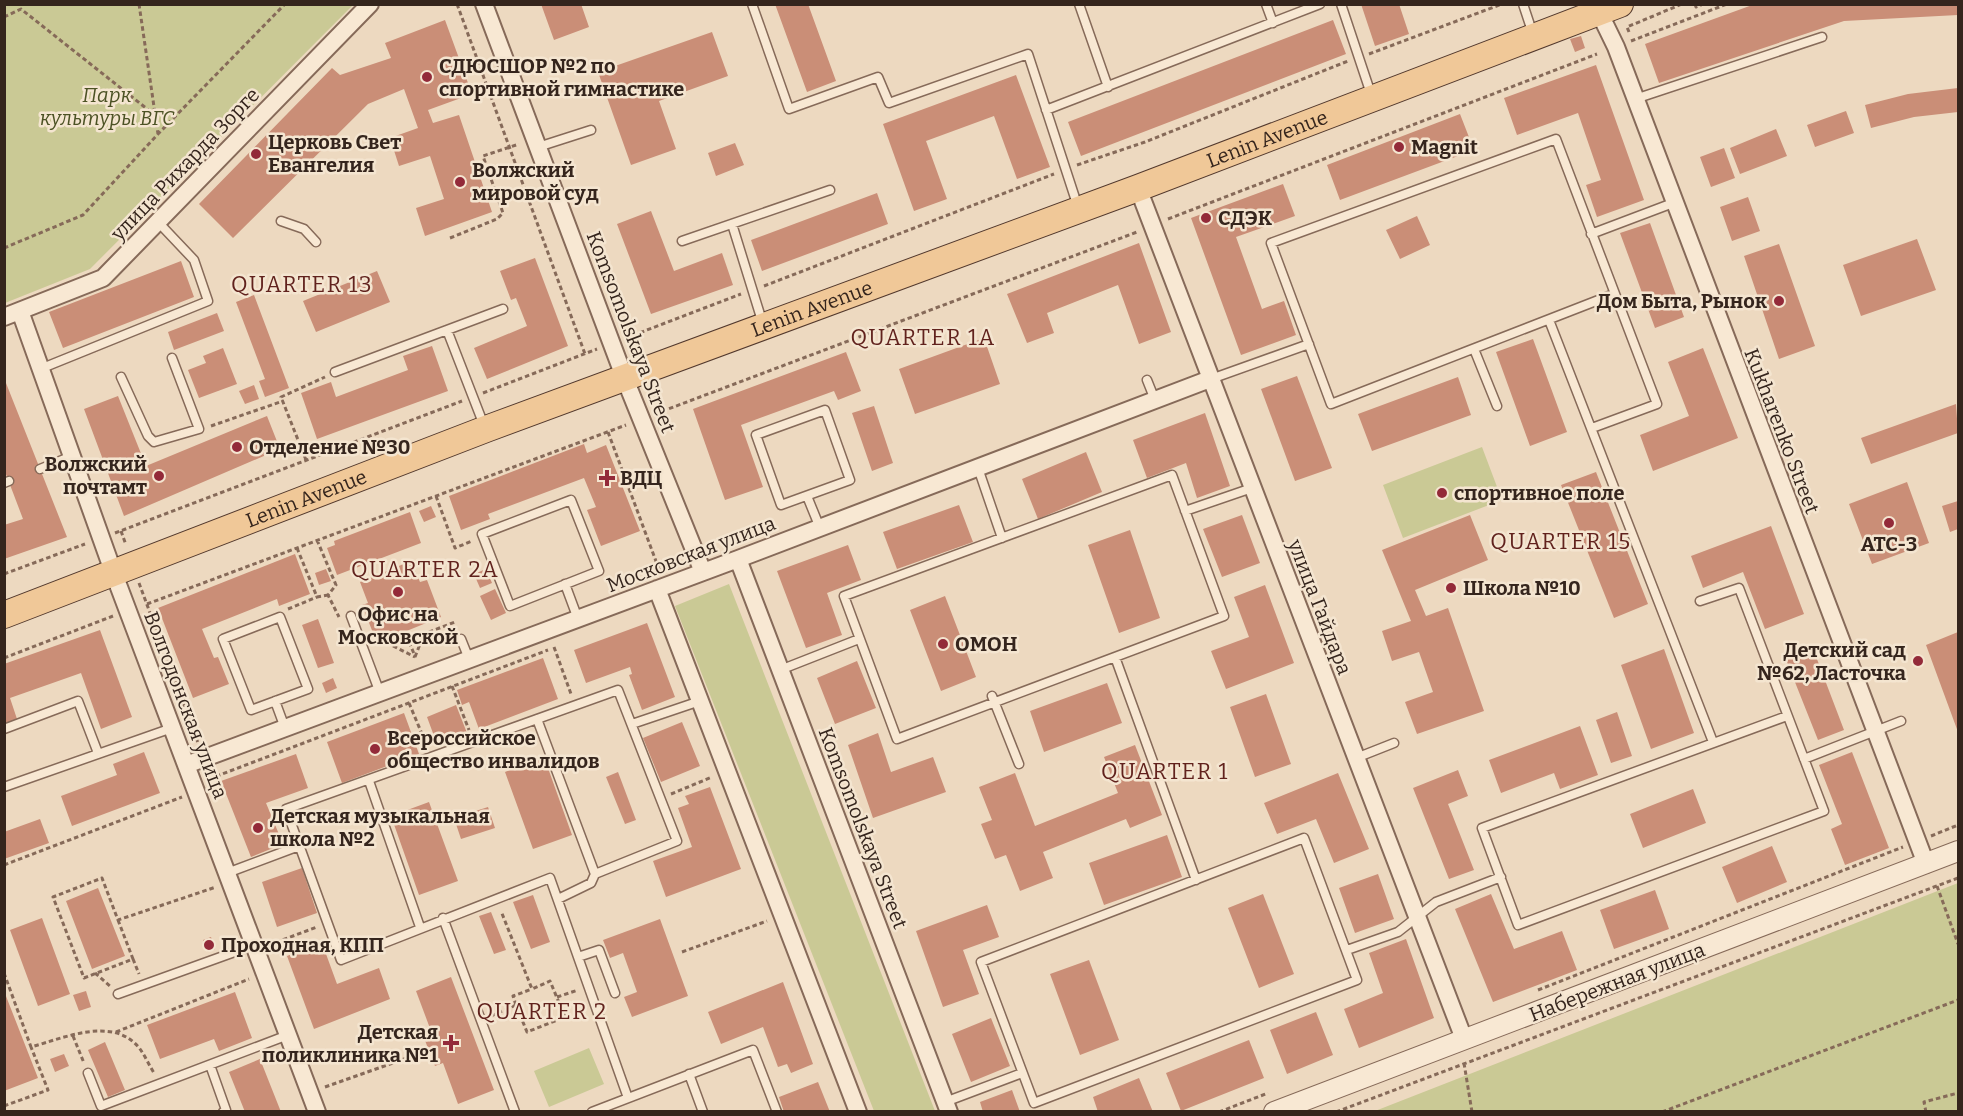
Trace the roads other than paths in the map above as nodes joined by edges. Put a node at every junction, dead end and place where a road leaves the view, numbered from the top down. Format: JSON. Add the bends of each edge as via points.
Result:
{"nodes":[{"id":1,"x":370,"y":4,"type":"edge"},
{"id":2,"x":484,"y":4,"type":"edge"},
{"id":3,"x":752,"y":4,"type":"edge"},
{"id":4,"x":1079,"y":4,"type":"edge"},
{"id":5,"x":1266,"y":4,"type":"edge"},
{"id":6,"x":1320,"y":4,"type":"edge"},
{"id":7,"x":1341,"y":4,"type":"edge"},
{"id":8,"x":1523,"y":4,"type":"edge"},
{"id":9,"x":1610,"y":8,"type":"edge"},
{"id":10,"x":1273,"y":24,"type":"junction"},
{"id":11,"x":1534,"y":37,"type":"junction"},
{"id":12,"x":1822,"y":37,"type":"dead end"},
{"id":13,"x":1108,"y":87,"type":"junction"},
{"id":14,"x":1372,"y":98,"type":"junction"},
{"id":15,"x":1635,"y":99,"type":"junction"},
{"id":16,"x":1046,"y":110,"type":"junction"},
{"id":17,"x":591,"y":130,"type":"dead end"},
{"id":18,"x":537,"y":143,"type":"junction"},
{"id":19,"x":1138,"y":189,"type":"junction"},
{"id":20,"x":830,"y":190,"type":"dead end"},
{"id":21,"x":1673,"y":203,"type":"junction"},
{"id":22,"x":1079,"y":210,"type":"junction"},
{"id":23,"x":281,"y":221,"type":"dead end"},
{"id":24,"x":158,"y":222,"type":"junction"},
{"id":25,"x":732,"y":224,"type":"junction"},
{"id":26,"x":1591,"y":234,"type":"junction"},
{"id":27,"x":682,"y":241,"type":"dead end"},
{"id":28,"x":316,"y":242,"type":"dead end"},
{"id":29,"x":1614,"y":294,"type":"junction"},
{"id":30,"x":503,"y":309,"type":"dead end"},
{"id":31,"x":12,"y":314,"type":"edge"},
{"id":32,"x":1549,"y":320,"type":"junction"},
{"id":33,"x":764,"y":327,"type":"junction"},
{"id":34,"x":447,"y":330,"type":"junction"},
{"id":35,"x":1309,"y":344,"type":"junction"},
{"id":36,"x":1474,"y":349,"type":"junction"},
{"id":37,"x":172,"y":358,"type":"dead end"},
{"id":38,"x":40,"y":369,"type":"junction"},
{"id":39,"x":335,"y":372,"type":"road end"},
{"id":40,"x":121,"y":377,"type":"dead end"},
{"id":41,"x":625,"y":379,"type":"junction"},
{"id":42,"x":1210,"y":379,"type":"junction"},
{"id":43,"x":1147,"y":380,"type":"dead end"},
{"id":44,"x":1155,"y":400,"type":"junction"},
{"id":45,"x":1497,"y":406,"type":"dead end"},
{"id":46,"x":1592,"y":428,"type":"junction"},
{"id":47,"x":486,"y":429,"type":"junction"},
{"id":48,"x":72,"y":456,"type":"junction"},
{"id":49,"x":978,"y":468,"type":"junction"},
{"id":50,"x":40,"y":469,"type":"dead end"},
{"id":51,"x":1252,"y":488,"type":"junction"},
{"id":52,"x":807,"y":496,"type":"junction"},
{"id":53,"x":1185,"y":511,"type":"junction"},
{"id":54,"x":820,"y":528,"type":"junction"},
{"id":55,"x":1002,"y":538,"type":"junction"},
{"id":56,"x":738,"y":559,"type":"junction"},
{"id":57,"x":703,"y":572,"type":"junction"},
{"id":58,"x":114,"y":574,"type":"junction"},
{"id":59,"x":659,"y":581,"type":"junction"},
{"id":60,"x":565,"y":584,"type":"junction"},
{"id":61,"x":1700,"y":601,"type":"dead end"},
{"id":62,"x":4,"y":615,"type":"edge"},
{"id":63,"x":351,"y":616,"type":"road end"},
{"id":64,"x":578,"y":619,"type":"junction"},
{"id":65,"x":461,"y":639,"type":"dead end"},
{"id":66,"x":859,"y":639,"type":"junction"},
{"id":67,"x":1115,"y":657,"type":"junction"},
{"id":68,"x":469,"y":659,"type":"junction"},
{"id":69,"x":780,"y":670,"type":"junction"},
{"id":70,"x":380,"y":693,"type":"junction"},
{"id":71,"x":993,"y":699,"type":"junction"},
{"id":72,"x":275,"y":701,"type":"junction"},
{"id":73,"x":700,"y":701,"type":"junction"},
{"id":74,"x":1787,"y":716,"type":"junction"},
{"id":75,"x":537,"y":719,"type":"junction"},
{"id":76,"x":1901,"y":721,"type":"dead end"},
{"id":77,"x":632,"y":724,"type":"junction"},
{"id":78,"x":172,"y":728,"type":"junction"},
{"id":79,"x":285,"y":728,"type":"junction"},
{"id":80,"x":4,"y":729,"type":"edge"},
{"id":81,"x":1874,"y":731,"type":"junction"},
{"id":82,"x":1713,"y":742,"type":"junction"},
{"id":83,"x":1394,"y":743,"type":"dead end"},
{"id":84,"x":98,"y":753,"type":"junction"},
{"id":85,"x":1356,"y":758,"type":"junction"},
{"id":86,"x":1804,"y":759,"type":"junction"},
{"id":87,"x":1019,"y":764,"type":"dead end"},
{"id":88,"x":186,"y":765,"type":"junction"},
{"id":89,"x":369,"y":781,"type":"junction"},
{"id":90,"x":4,"y":787,"type":"edge"},
{"id":91,"x":299,"y":846,"type":"junction"},
{"id":92,"x":1959,"y":851,"type":"edge"},
{"id":93,"x":1926,"y":864,"type":"junction"},
{"id":94,"x":595,"y":874,"type":"junction"},
{"id":95,"x":228,"y":877,"type":"junction"},
{"id":96,"x":1501,"y":878,"type":"junction"},
{"id":97,"x":1196,"y":880,"type":"junction"},
{"id":98,"x":558,"y":899,"type":"junction"},
{"id":99,"x":443,"y":918,"type":"junction"},
{"id":100,"x":1418,"y":918,"type":"junction"},
{"id":101,"x":420,"y":927,"type":"junction"},
{"id":102,"x":254,"y":945,"type":"junction"},
{"id":103,"x":1347,"y":950,"type":"junction"},
{"id":104,"x":578,"y":957,"type":"junction"},
{"id":105,"x":615,"y":993,"type":"dead end"},
{"id":106,"x":118,"y":994,"type":"road end"},
{"id":107,"x":288,"y":1035,"type":"junction"},
{"id":108,"x":1464,"y":1040,"type":"junction"},
{"id":109,"x":210,"y":1065,"type":"junction"},
{"id":110,"x":88,"y":1073,"type":"road end"},
{"id":111,"x":1022,"y":1073,"type":"junction"},
{"id":112,"x":689,"y":1074,"type":"junction"},
{"id":113,"x":628,"y":1098,"type":"junction"},
{"id":114,"x":947,"y":1107,"type":"edge"},
{"id":115,"x":223,"y":1112,"type":"edge"},
{"id":116,"x":317,"y":1112,"type":"edge"},
{"id":117,"x":515,"y":1112,"type":"edge"},
{"id":118,"x":592,"y":1112,"type":"edge"},
{"id":119,"x":703,"y":1112,"type":"edge"},
{"id":120,"x":777,"y":1112,"type":"edge"},
{"id":121,"x":858,"y":1112,"type":"edge"},
{"id":122,"x":1274,"y":1112,"type":"edge"}],
"edges":[{"from":1,"to":24,"type":"street","name":"улица Рихарда Зорге"},
{"from":2,"to":18,"type":"street","name":"Komsomolskaya Street"},
{"from":3,"to":16,"type":"lane","via":[[789,109],[878,77],[889,103],[1028,54]]},
{"from":4,"to":13,"type":"lane"},
{"from":5,"to":10,"type":"lane"},
{"from":6,"to":10,"type":"lane"},
{"from":7,"to":14,"type":"lane"},
{"from":8,"to":11,"type":"lane"},
{"from":9,"to":11,"type":"main road","name":"Lenin Avenue"},
{"from":9,"to":15,"type":"street","name":"Kukharenko Street"},
{"from":10,"to":13,"type":"lane"},
{"from":11,"to":14,"type":"main road","name":"Lenin Avenue"},
{"from":12,"to":15,"type":"lane"},
{"from":13,"to":16,"type":"lane"},
{"from":14,"to":19,"type":"main road","name":"Lenin Avenue"},
{"from":15,"to":21,"type":"street","name":"Kukharenko Street"},
{"from":16,"to":22,"type":"lane"},
{"from":17,"to":18,"type":"lane"},
{"from":18,"to":41,"type":"street","name":"Komsomolskaya Street"},
{"from":19,"to":22,"type":"main road","name":"Lenin Avenue"},
{"from":19,"to":42,"type":"street","name":"улица Гайдара"},
{"from":20,"to":25,"type":"lane"},
{"from":21,"to":26,"type":"lane"},
{"from":21,"to":81,"type":"street","name":"Kukharenko Street"},
{"from":22,"to":33,"type":"main road","name":"Lenin Avenue"},
{"from":23,"to":28,"type":"lane","via":[[304,229]]},
{"from":24,"to":31,"type":"street","name":"улица Рихарда Зорге","via":[[103,278]]},
{"from":24,"to":38,"type":"lane","via":[[194,260],[208,301]]},
{"from":25,"to":27,"type":"lane"},
{"from":25,"to":33,"type":"lane"},
{"from":26,"to":29,"type":"lane"},
{"from":26,"to":35,"type":"lane","via":[[1556,139],[1271,243]]},
{"from":29,"to":32,"type":"lane"},
{"from":29,"to":46,"type":"lane","via":[[1657,404]]},
{"from":30,"to":34,"type":"lane"},
{"from":31,"to":38,"type":"street","name":"Волгодонская улица"},
{"from":32,"to":36,"type":"lane"},
{"from":32,"to":46,"type":"lane"},
{"from":33,"to":41,"type":"main road","name":"Lenin Avenue"},
{"from":34,"to":39,"type":"lane"},
{"from":34,"to":47,"type":"lane"},
{"from":35,"to":36,"type":"lane","via":[[1331,404]]},
{"from":35,"to":42,"type":"lane"},
{"from":36,"to":45,"type":"lane"},
{"from":37,"to":40,"type":"lane","via":[[199,429],[154,442]]},
{"from":38,"to":48,"type":"street","name":"Волгодонская улица"},
{"from":41,"to":47,"type":"main road","name":"Lenin Avenue"},
{"from":41,"to":57,"type":"street","name":"Komsomolskaya Street"},
{"from":42,"to":44,"type":"street","name":"Московская улица"},
{"from":42,"to":51,"type":"street","name":"улица Гайдара"},
{"from":43,"to":44,"type":"lane"},
{"from":44,"to":49,"type":"street","name":"Московская улица"},
{"from":46,"to":82,"type":"lane"},
{"from":47,"to":58,"type":"main road","name":"Lenin Avenue"},
{"from":48,"to":50,"type":"lane"},
{"from":48,"to":58,"type":"street","name":"Волгодонская улица"},
{"from":49,"to":54,"type":"street","name":"Московская улица"},
{"from":49,"to":55,"type":"lane"},
{"from":51,"to":53,"type":"lane"},
{"from":51,"to":85,"type":"street","name":"улица Гайдара"},
{"from":52,"to":52,"type":"lane","via":[[850,480],[825,410],[756,435],[781,505]]},
{"from":52,"to":54,"type":"lane"},
{"from":53,"to":55,"type":"lane","via":[[1172,475]]},
{"from":53,"to":67,"type":"lane","via":[[1224,616]]},
{"from":54,"to":56,"type":"street","name":"Московская улица"},
{"from":55,"to":66,"type":"lane","via":[[844,596]]},
{"from":56,"to":57,"type":"street","name":"Московская улица"},
{"from":56,"to":69,"type":"street","name":"Komsomolskaya Street"},
{"from":57,"to":59,"type":"street","name":"Московская улица"},
{"from":58,"to":62,"type":"main road","name":"Lenin Avenue"},
{"from":58,"to":78,"type":"street","name":"Волгодонская улица"},
{"from":59,"to":64,"type":"street","name":"Московская улица"},
{"from":59,"to":73,"type":"street"},
{"from":60,"to":60,"type":"lane","via":[[599,571],[571,500],[482,534],[510,606]]},
{"from":60,"to":64,"type":"lane"},
{"from":61,"to":74,"type":"lane","via":[[1739,588]]},
{"from":63,"to":70,"type":"lane"},
{"from":64,"to":68,"type":"street","name":"Московская улица"},
{"from":65,"to":68,"type":"lane"},
{"from":66,"to":69,"type":"lane"},
{"from":66,"to":71,"type":"lane","via":[[897,739]]},
{"from":67,"to":71,"type":"lane"},
{"from":67,"to":97,"type":"lane"},
{"from":68,"to":70,"type":"street","name":"Московская улица"},
{"from":69,"to":114,"type":"street","name":"Komsomolskaya Street"},
{"from":70,"to":79,"type":"street","name":"Московская улица"},
{"from":71,"to":87,"type":"lane"},
{"from":72,"to":72,"type":"lane","via":[[308,688],[280,617],[223,639],[250,710]]},
{"from":72,"to":79,"type":"lane"},
{"from":73,"to":77,"type":"lane"},
{"from":73,"to":121,"type":"street"},
{"from":74,"to":82,"type":"lane"},
{"from":74,"to":86,"type":"lane"},
{"from":75,"to":77,"type":"lane","via":[[618,690]]},
{"from":75,"to":89,"type":"lane"},
{"from":75,"to":94,"type":"lane"},
{"from":76,"to":81,"type":"lane"},
{"from":77,"to":94,"type":"lane","via":[[677,841]]},
{"from":78,"to":84,"type":"lane"},
{"from":78,"to":88,"type":"street","name":"Волгодонская улица"},
{"from":79,"to":88,"type":"street","name":"Московская улица"},
{"from":80,"to":84,"type":"lane","via":[[78,701]]},
{"from":81,"to":86,"type":"lane"},
{"from":81,"to":93,"type":"street","name":"Kukharenko Street"},
{"from":82,"to":96,"type":"lane","via":[[1482,828]]},
{"from":83,"to":85,"type":"lane"},
{"from":84,"to":90,"type":"lane"},
{"from":85,"to":100,"type":"street","name":"улица Гайдара"},
{"from":86,"to":96,"type":"lane","via":[[1824,811],[1518,925]]},
{"from":88,"to":95,"type":"street","name":"Волгодонская улица"},
{"from":89,"to":91,"type":"lane","via":[[286,809]]},
{"from":89,"to":101,"type":"lane"},
{"from":91,"to":95,"type":"lane"},
{"from":91,"to":101,"type":"lane","via":[[341,960]]},
{"from":92,"to":93,"type":"street","name":"Набережная улица"},
{"from":93,"to":108,"type":"street","name":"Набережная улица"},
{"from":94,"to":98,"type":"lane","via":[[591,883]]},
{"from":95,"to":102,"type":"street","name":"Волгодонская улица"},
{"from":96,"to":100,"type":"lane","via":[[1436,902]]},
{"from":97,"to":103,"type":"lane","via":[[1304,838]]},
{"from":97,"to":111,"type":"lane","via":[[981,962]]},
{"from":98,"to":99,"type":"lane","via":[[550,878]]},
{"from":98,"to":104,"type":"lane"},
{"from":99,"to":101,"type":"lane"},
{"from":99,"to":117,"type":"lane"},
{"from":100,"to":103,"type":"lane","via":[[1398,932]]},
{"from":100,"to":108,"type":"street","name":"улица Гайдара"},
{"from":102,"to":106,"type":"lane"},
{"from":102,"to":107,"type":"street","name":"Волгодонская улица"},
{"from":103,"to":111,"type":"lane","via":[[1358,980],[1034,1103]]},
{"from":104,"to":105,"type":"lane","via":[[599,950]]},
{"from":104,"to":113,"type":"lane"},
{"from":107,"to":109,"type":"lane"},
{"from":107,"to":116,"type":"street","name":"Волгодонская улица"},
{"from":108,"to":122,"type":"street","name":"Набережная улица"},
{"from":109,"to":110,"type":"lane","via":[[101,1106]]},
{"from":109,"to":115,"type":"lane","via":[[226,1110]]},
{"from":111,"to":114,"type":"lane"},
{"from":112,"to":113,"type":"lane"},
{"from":112,"to":119,"type":"lane"},
{"from":112,"to":120,"type":"lane","via":[[753,1050]]},
{"from":113,"to":118,"type":"lane"}]}
